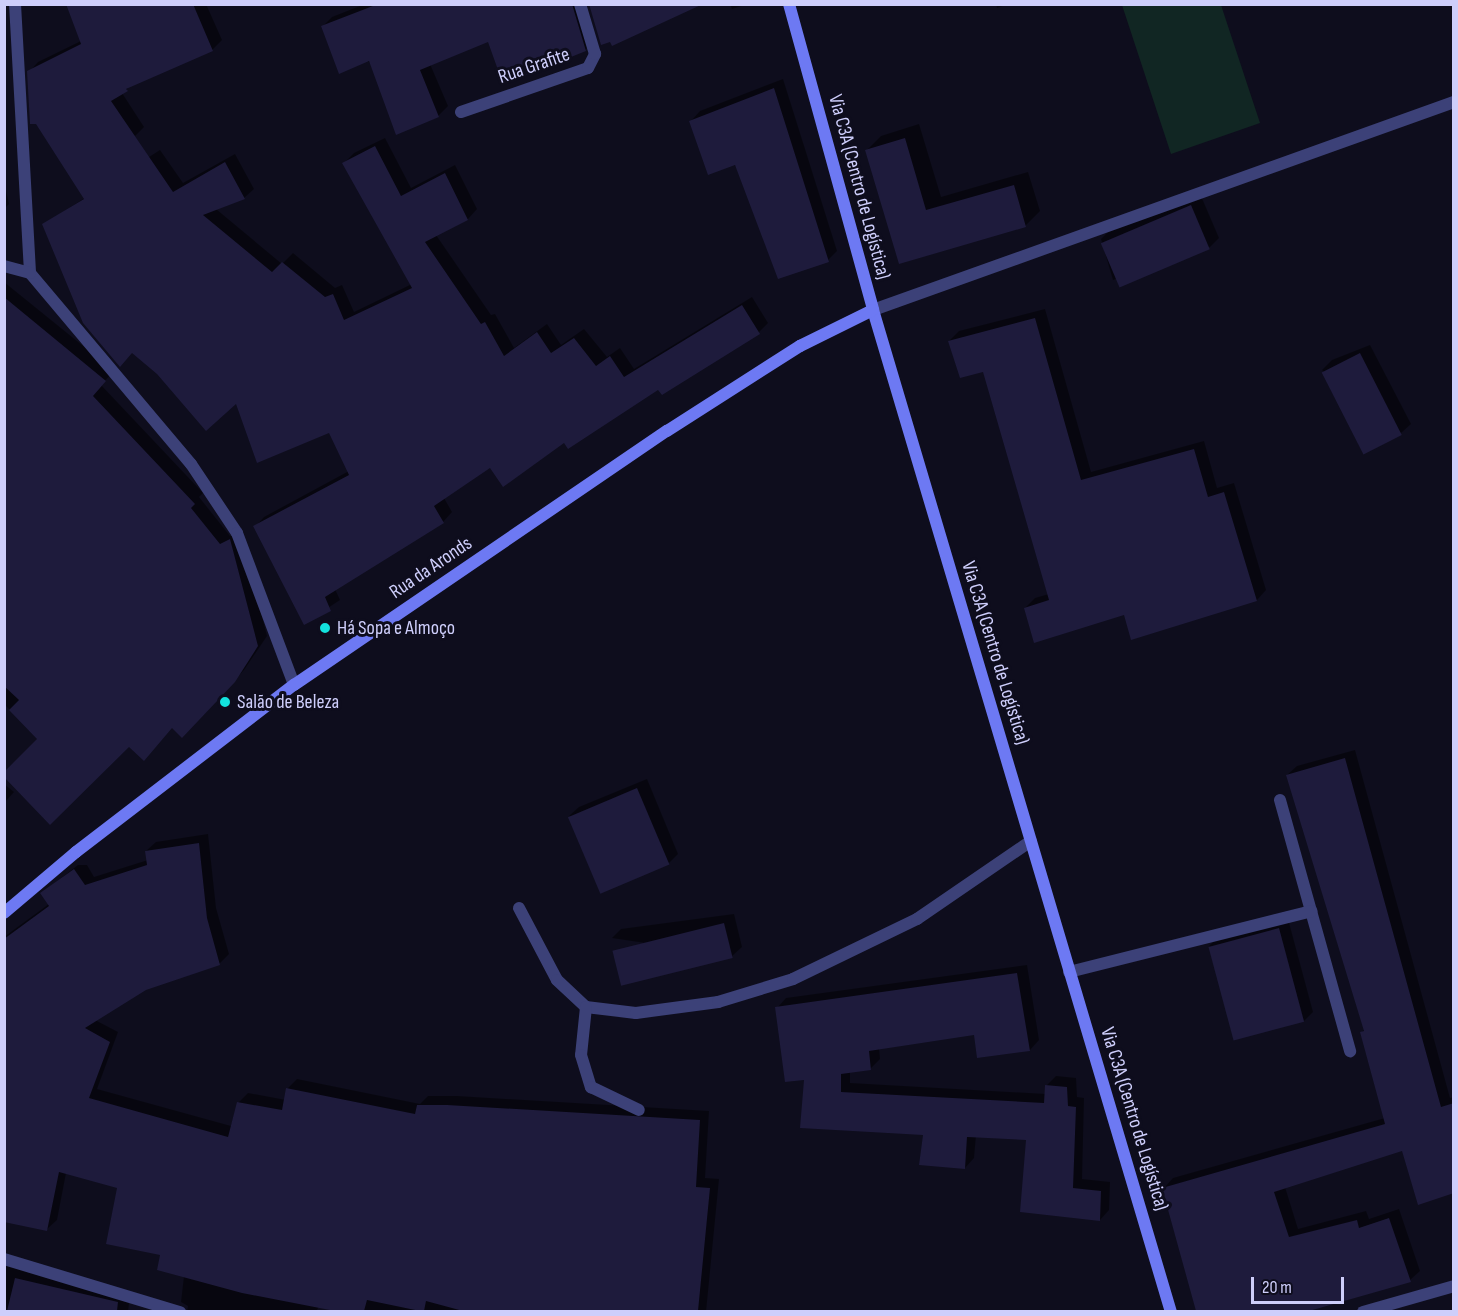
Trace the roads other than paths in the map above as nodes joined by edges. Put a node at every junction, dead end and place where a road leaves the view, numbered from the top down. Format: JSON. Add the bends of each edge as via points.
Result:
{"nodes":[{"id":1,"x":15,"y":4,"type":"edge"},
{"id":2,"x":580,"y":4,"type":"edge"},
{"id":3,"x":789,"y":4,"type":"edge"},
{"id":4,"x":1454,"y":102,"type":"edge"},
{"id":5,"x":461,"y":112,"type":"dead end"},
{"id":6,"x":4,"y":266,"type":"edge"},
{"id":7,"x":30,"y":273,"type":"junction"},
{"id":8,"x":873,"y":310,"type":"junction"},
{"id":9,"x":294,"y":685,"type":"junction"},
{"id":10,"x":1280,"y":800,"type":"dead end"},
{"id":11,"x":1030,"y":841,"type":"junction"},
{"id":12,"x":519,"y":908,"type":"dead end"},
{"id":13,"x":1311,"y":911,"type":"junction"},
{"id":14,"x":4,"y":913,"type":"edge"},
{"id":15,"x":1069,"y":972,"type":"junction"},
{"id":16,"x":586,"y":1007,"type":"junction"},
{"id":17,"x":1350,"y":1051,"type":"dead end"},
{"id":18,"x":639,"y":1110,"type":"dead end"},
{"id":19,"x":4,"y":1259,"type":"edge"},
{"id":20,"x":1454,"y":1286,"type":"edge"},
{"id":21,"x":174,"y":1311,"type":"edge"},
{"id":22,"x":1171,"y":1311,"type":"edge"},
{"id":23,"x":1363,"y":1311,"type":"edge"}],
"edges":[{"from":1,"to":7,"type":"street"},
{"from":2,"to":5,"type":"street","name":"Rua Grafite","via":[[595,54],[588,68]]},
{"from":3,"to":8,"type":"street","name":"Via C3A (Centro de Logística)"},
{"from":4,"to":8,"type":"street"},
{"from":6,"to":7,"type":"street"},
{"from":7,"to":9,"type":"street","via":[[191,465],[237,533]]},
{"from":8,"to":9,"type":"street","name":"Rua da Aronds","via":[[800,346],[667,431]]},
{"from":8,"to":11,"type":"street","name":"Via C3A (Centro de Logística)"},
{"from":9,"to":14,"type":"street","name":"Rua da Aronds","via":[[76,852]]},
{"from":10,"to":13,"type":"street"},
{"from":11,"to":15,"type":"street","name":"Via C3A (Centro de Logística)"},
{"from":11,"to":16,"type":"street","via":[[917,919],[793,979],[718,1002],[636,1013]]},
{"from":12,"to":16,"type":"street","via":[[557,980]]},
{"from":13,"to":15,"type":"street"},
{"from":13,"to":17,"type":"street"},
{"from":15,"to":22,"type":"street","name":"Via C3A (Centro de Logística)"},
{"from":16,"to":18,"type":"street","via":[[581,1055],[591,1087]]},
{"from":19,"to":21,"type":"street"},
{"from":20,"to":23,"type":"street"}]}
